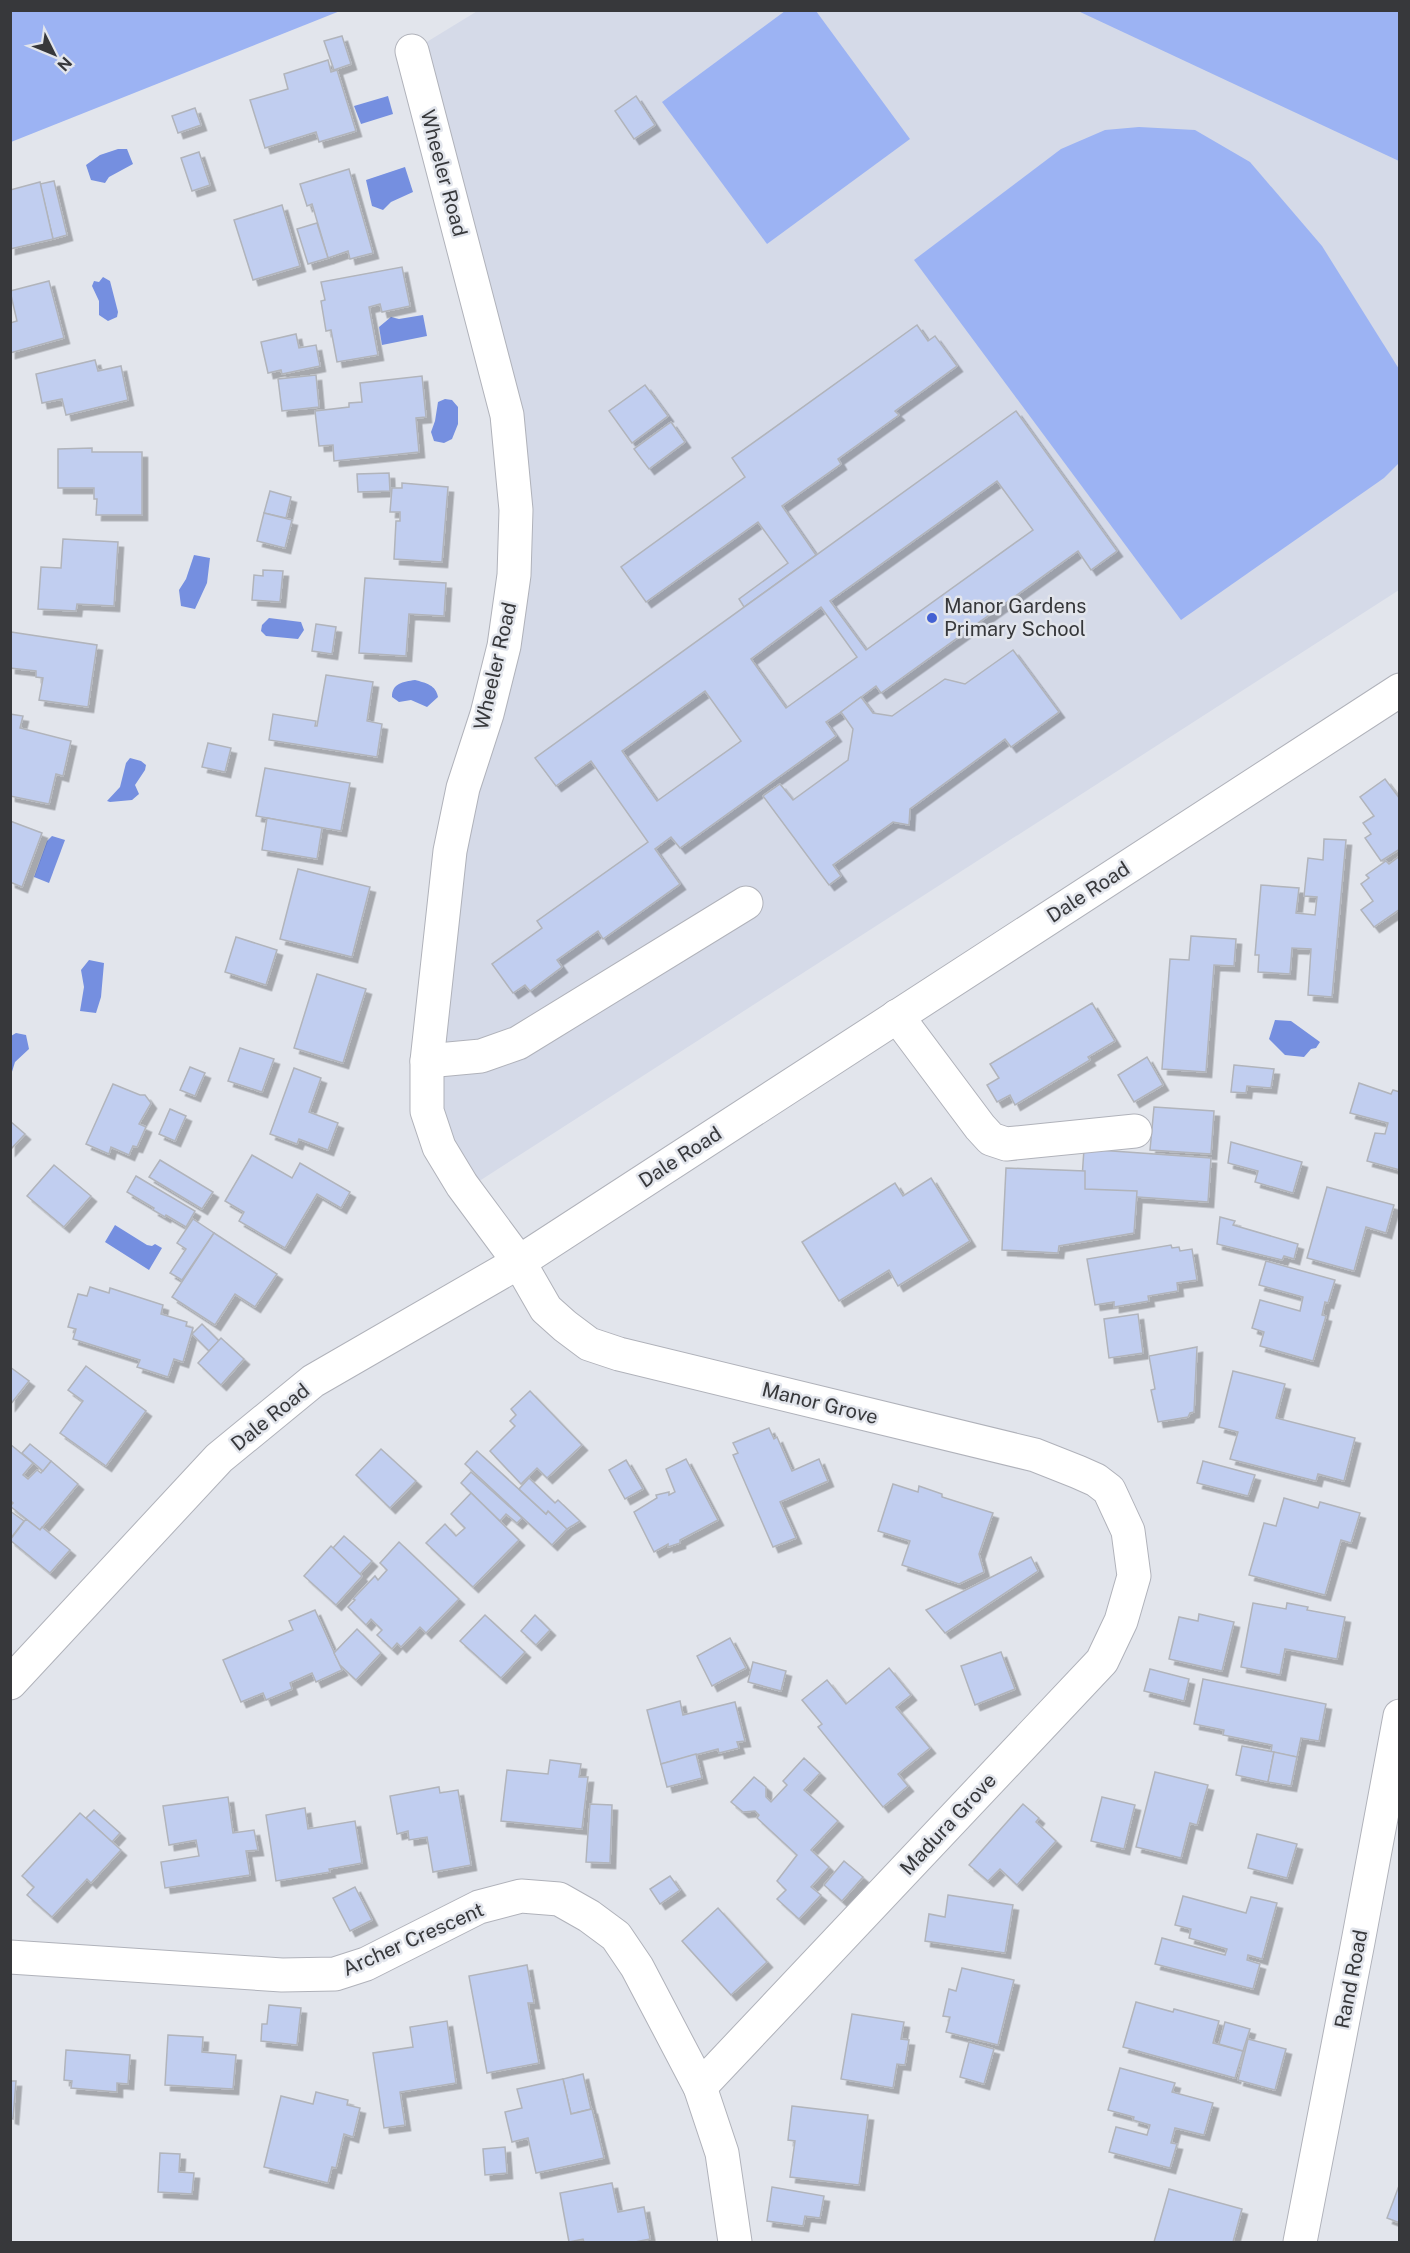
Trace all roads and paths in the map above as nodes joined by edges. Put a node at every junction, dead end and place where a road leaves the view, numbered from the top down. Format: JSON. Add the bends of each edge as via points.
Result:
{"nodes":[{"id":1,"x":412,"y":51,"type":"dead end"},
{"id":2,"x":1400,"y":690,"type":"edge"},
{"id":3,"x":746,"y":903,"type":"dead end"},
{"id":4,"x":897,"y":1016,"type":"junction"},
{"id":5,"x":427,"y":1061,"type":"junction"},
{"id":6,"x":1135,"y":1131,"type":"dead end"},
{"id":7,"x":519,"y":1262,"type":"junction"},
{"id":8,"x":1128,"y":1531,"type":"joint"},
{"id":9,"x":10,"y":1683,"type":"edge"},
{"id":10,"x":1400,"y":1716,"type":"edge"},
{"id":11,"x":10,"y":1958,"type":"edge"},
{"id":12,"x":699,"y":2087,"type":"junction"},
{"id":13,"x":735,"y":2242,"type":"edge"},
{"id":14,"x":1300,"y":2242,"type":"edge"}],
"edges":[{"from":1,"to":5,"type":"street","name":"Wheeler Road","via":[[507,415],[516,510],[514,575],[504,646],[463,788],[450,850]]},
{"from":2,"to":4,"type":"street","name":"Dale Road"},
{"from":3,"to":5,"type":"street","via":[[518,1042],[481,1056]]},
{"from":4,"to":6,"type":"street","via":[[992,1139],[1006,1144]]},
{"from":4,"to":7,"type":"street","name":"Dale Road"},
{"from":5,"to":7,"type":"street","name":"Wheeler Road","via":[[427,1111],[439,1147]]},
{"from":7,"to":8,"type":"street","name":"Manor Grove","via":[[546,1309],[589,1344],[1035,1455],[1096,1480],[1109,1490]]},
{"from":7,"to":9,"type":"street","name":"Dale Road","via":[[313,1381],[262,1421],[219,1458]]},
{"from":8,"to":12,"type":"street","name":"Madura Grove","via":[[1134,1576],[1121,1621],[1102,1661]]},
{"from":10,"to":14,"type":"street","name":"Rand Road"},
{"from":11,"to":12,"type":"street","name":"Archer Crescent","via":[[282,1975],[335,1974],[366,1964],[479,1907],[521,1896],[559,1899],[616,1936],[638,1967]]},
{"from":12,"to":13,"type":"street","name":"Archer Crescent","via":[[722,2152]]}]}
